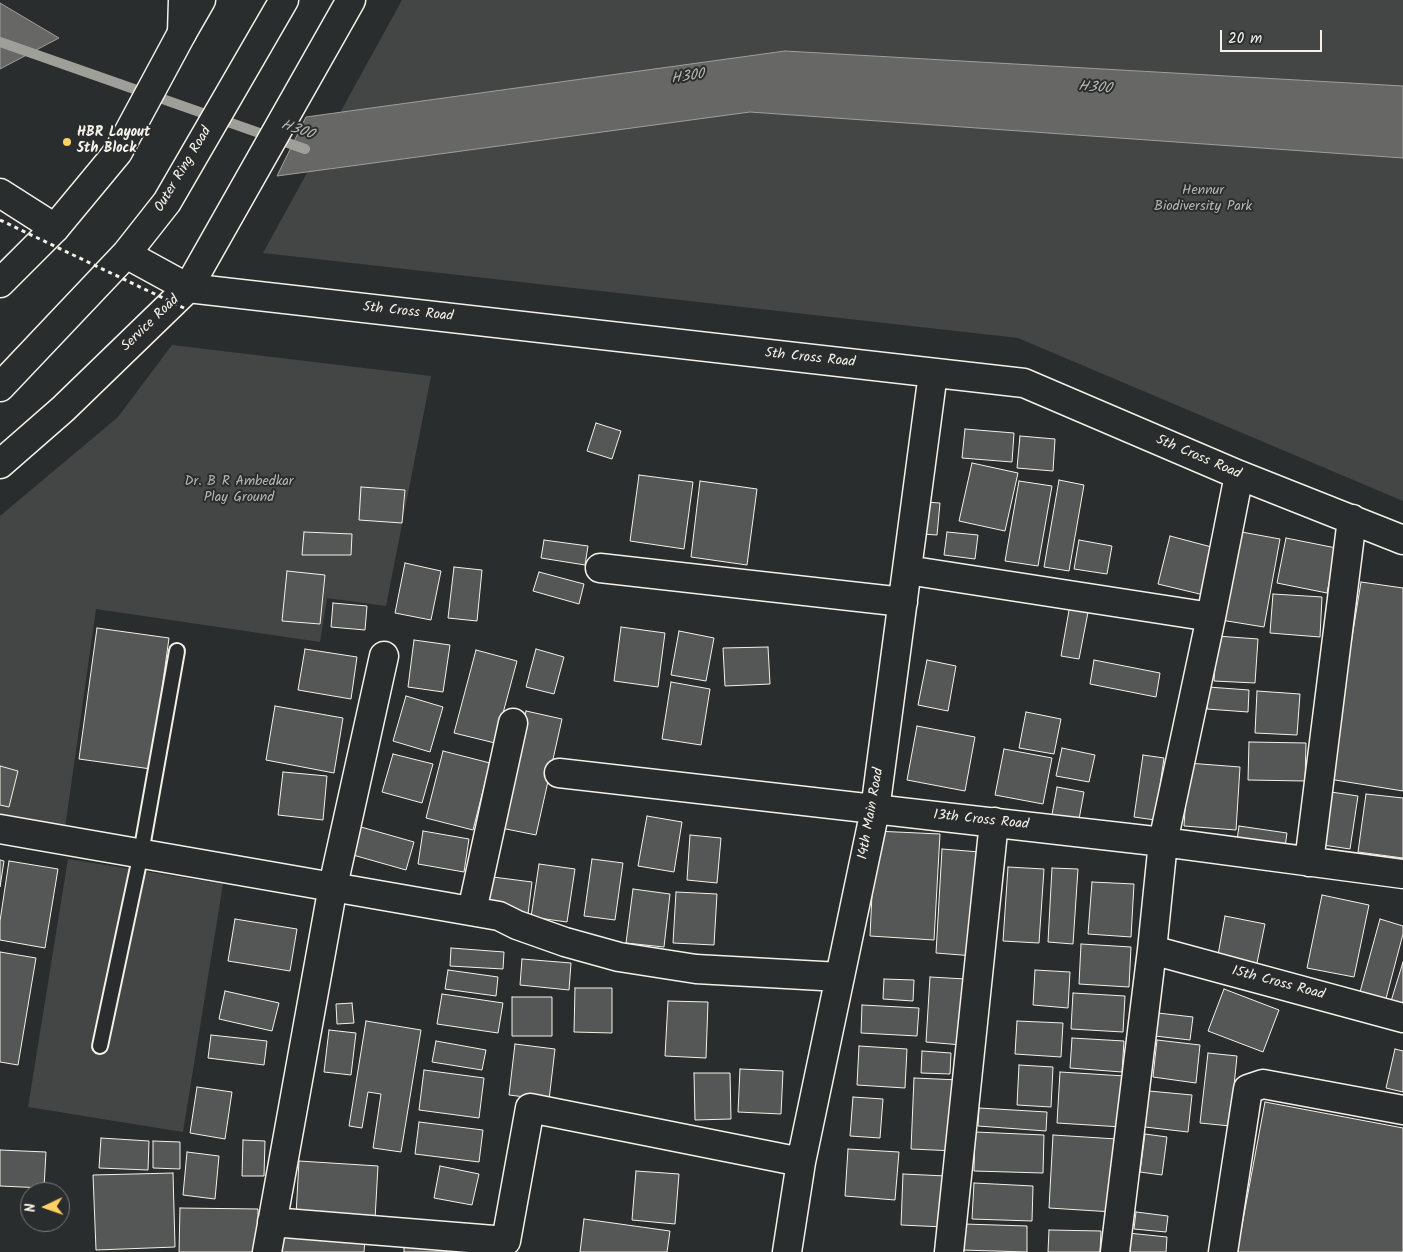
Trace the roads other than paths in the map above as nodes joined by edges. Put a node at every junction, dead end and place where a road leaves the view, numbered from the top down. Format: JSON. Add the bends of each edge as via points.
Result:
{"nodes":[{"id":1,"x":183,"y":0,"type":"edge"},
{"id":2,"x":201,"y":0,"type":"edge"},
{"id":3,"x":284,"y":0,"type":"edge"},
{"id":4,"x":351,"y":0,"type":"edge"},
{"id":5,"x":182,"y":33,"type":"junction"},
{"id":6,"x":0,"y":193,"type":"edge"},
{"id":7,"x":55,"y":228,"type":"junction"},
{"id":8,"x":126,"y":254,"type":"junction"},
{"id":9,"x":0,"y":283,"type":"edge"},
{"id":10,"x":186,"y":298,"type":"junction"},
{"id":11,"x":933,"y":373,"type":"junction"},
{"id":12,"x":0,"y":387,"type":"edge"},
{"id":13,"x":0,"y":464,"type":"edge"},
{"id":14,"x":1239,"y":475,"type":"junction"},
{"id":15,"x":1352,"y":518,"type":"junction"},
{"id":16,"x":1403,"y":540,"type":"edge"},
{"id":17,"x":600,"y":568,"type":"dead end"},
{"id":18,"x":907,"y":570,"type":"junction"},
{"id":19,"x":903,"y":602,"type":"junction"},
{"id":20,"x":1211,"y":617,"type":"junction"},
{"id":21,"x":177,"y":651,"type":"dead end"},
{"id":22,"x":384,"y":656,"type":"dead end"},
{"id":23,"x":513,"y":724,"type":"dead end"},
{"id":24,"x":559,"y":774,"type":"dead end"},
{"id":25,"x":875,"y":810,"type":"junction"},
{"id":26,"x":994,"y":822,"type":"junction"},
{"id":27,"x":0,"y":829,"type":"edge"},
{"id":28,"x":1163,"y":842,"type":"junction"},
{"id":29,"x":141,"y":853,"type":"junction"},
{"id":30,"x":1309,"y":862,"type":"junction"},
{"id":31,"x":1403,"y":874,"type":"edge"},
{"id":32,"x":334,"y":886,"type":"junction"},
{"id":33,"x":472,"y":911,"type":"junction"},
{"id":34,"x":1152,"y":950,"type":"junction"},
{"id":35,"x":840,"y":977,"type":"junction"},
{"id":36,"x":1403,"y":1018,"type":"edge"},
{"id":37,"x":100,"y":1046,"type":"dead end"},
{"id":38,"x":1403,"y":1110,"type":"edge"},
{"id":39,"x":801,"y":1162,"type":"junction"},
{"id":40,"x":272,"y":1222,"type":"junction"},
{"id":41,"x":267,"y":1252,"type":"edge"},
{"id":42,"x":787,"y":1252,"type":"edge"},
{"id":43,"x":949,"y":1252,"type":"edge"},
{"id":44,"x":1115,"y":1252,"type":"edge"},
{"id":45,"x":1222,"y":1252,"type":"edge"}],
"edges":[{"from":1,"to":5,"type":"main road"},
{"from":2,"to":5,"type":"main road"},
{"from":3,"to":8,"type":"main road","name":"Outer Ring Road","via":[[167,202]]},
{"from":4,"to":10,"type":"main road","name":"Service Road"},
{"from":5,"to":7,"type":"main road","via":[[118,152]]},
{"from":6,"to":7,"type":"main road"},
{"from":7,"to":9,"type":"main road"},
{"from":8,"to":10,"type":"main road"},
{"from":8,"to":12,"type":"main road","name":"Outer Ring Road"},
{"from":10,"to":11,"type":"main road","name":"5th Cross Road"},
{"from":10,"to":13,"type":"main road","name":"Service Road"},
{"from":11,"to":14,"type":"main road","name":"5th Cross Road","via":[[1024,383]]},
{"from":11,"to":18,"type":"main road","name":"14th Main Road"},
{"from":14,"to":15,"type":"main road","name":"5th Cross Road"},
{"from":14,"to":20,"type":"main road"},
{"from":15,"to":16,"type":"main road","name":"5th Cross Road"},
{"from":15,"to":30,"type":"main road"},
{"from":17,"to":19,"type":"main road"},
{"from":18,"to":19,"type":"main road","name":"14th Main Road"},
{"from":18,"to":20,"type":"main road"},
{"from":19,"to":25,"type":"main road","name":"14th Main Road"},
{"from":20,"to":28,"type":"main road"},
{"from":21,"to":29,"type":"lane"},
{"from":22,"to":32,"type":"main road"},
{"from":23,"to":33,"type":"main road"},
{"from":24,"to":25,"type":"main road","name":"13th Cross Road"},
{"from":25,"to":26,"type":"main road","name":"13th Cross Road"},
{"from":25,"to":35,"type":"main road","name":"14th Main Road"},
{"from":26,"to":28,"type":"main road","name":"13th Cross Road"},
{"from":26,"to":43,"type":"main road"},
{"from":27,"to":29,"type":"main road"},
{"from":28,"to":30,"type":"main road","name":"13th Cross Road"},
{"from":28,"to":34,"type":"main road"},
{"from":29,"to":32,"type":"main road"},
{"from":29,"to":37,"type":"lane"},
{"from":30,"to":31,"type":"main road","name":"13th Cross Road"},
{"from":32,"to":33,"type":"main road"},
{"from":32,"to":40,"type":"main road"},
{"from":33,"to":35,"type":"main road","via":[[499,916],[517,926],[619,958],[696,968]]},
{"from":34,"to":36,"type":"main road","name":"15th Cross Road"},
{"from":34,"to":44,"type":"main road"},
{"from":35,"to":39,"type":"main road","name":"14th Main Road"},
{"from":38,"to":45,"type":"main road","via":[[1263,1084],[1248,1089]]},
{"from":39,"to":40,"type":"main road","via":[[530,1108],[506,1241]]},
{"from":39,"to":42,"type":"main road","name":"14th Main Road"},
{"from":40,"to":41,"type":"main road"}]}
